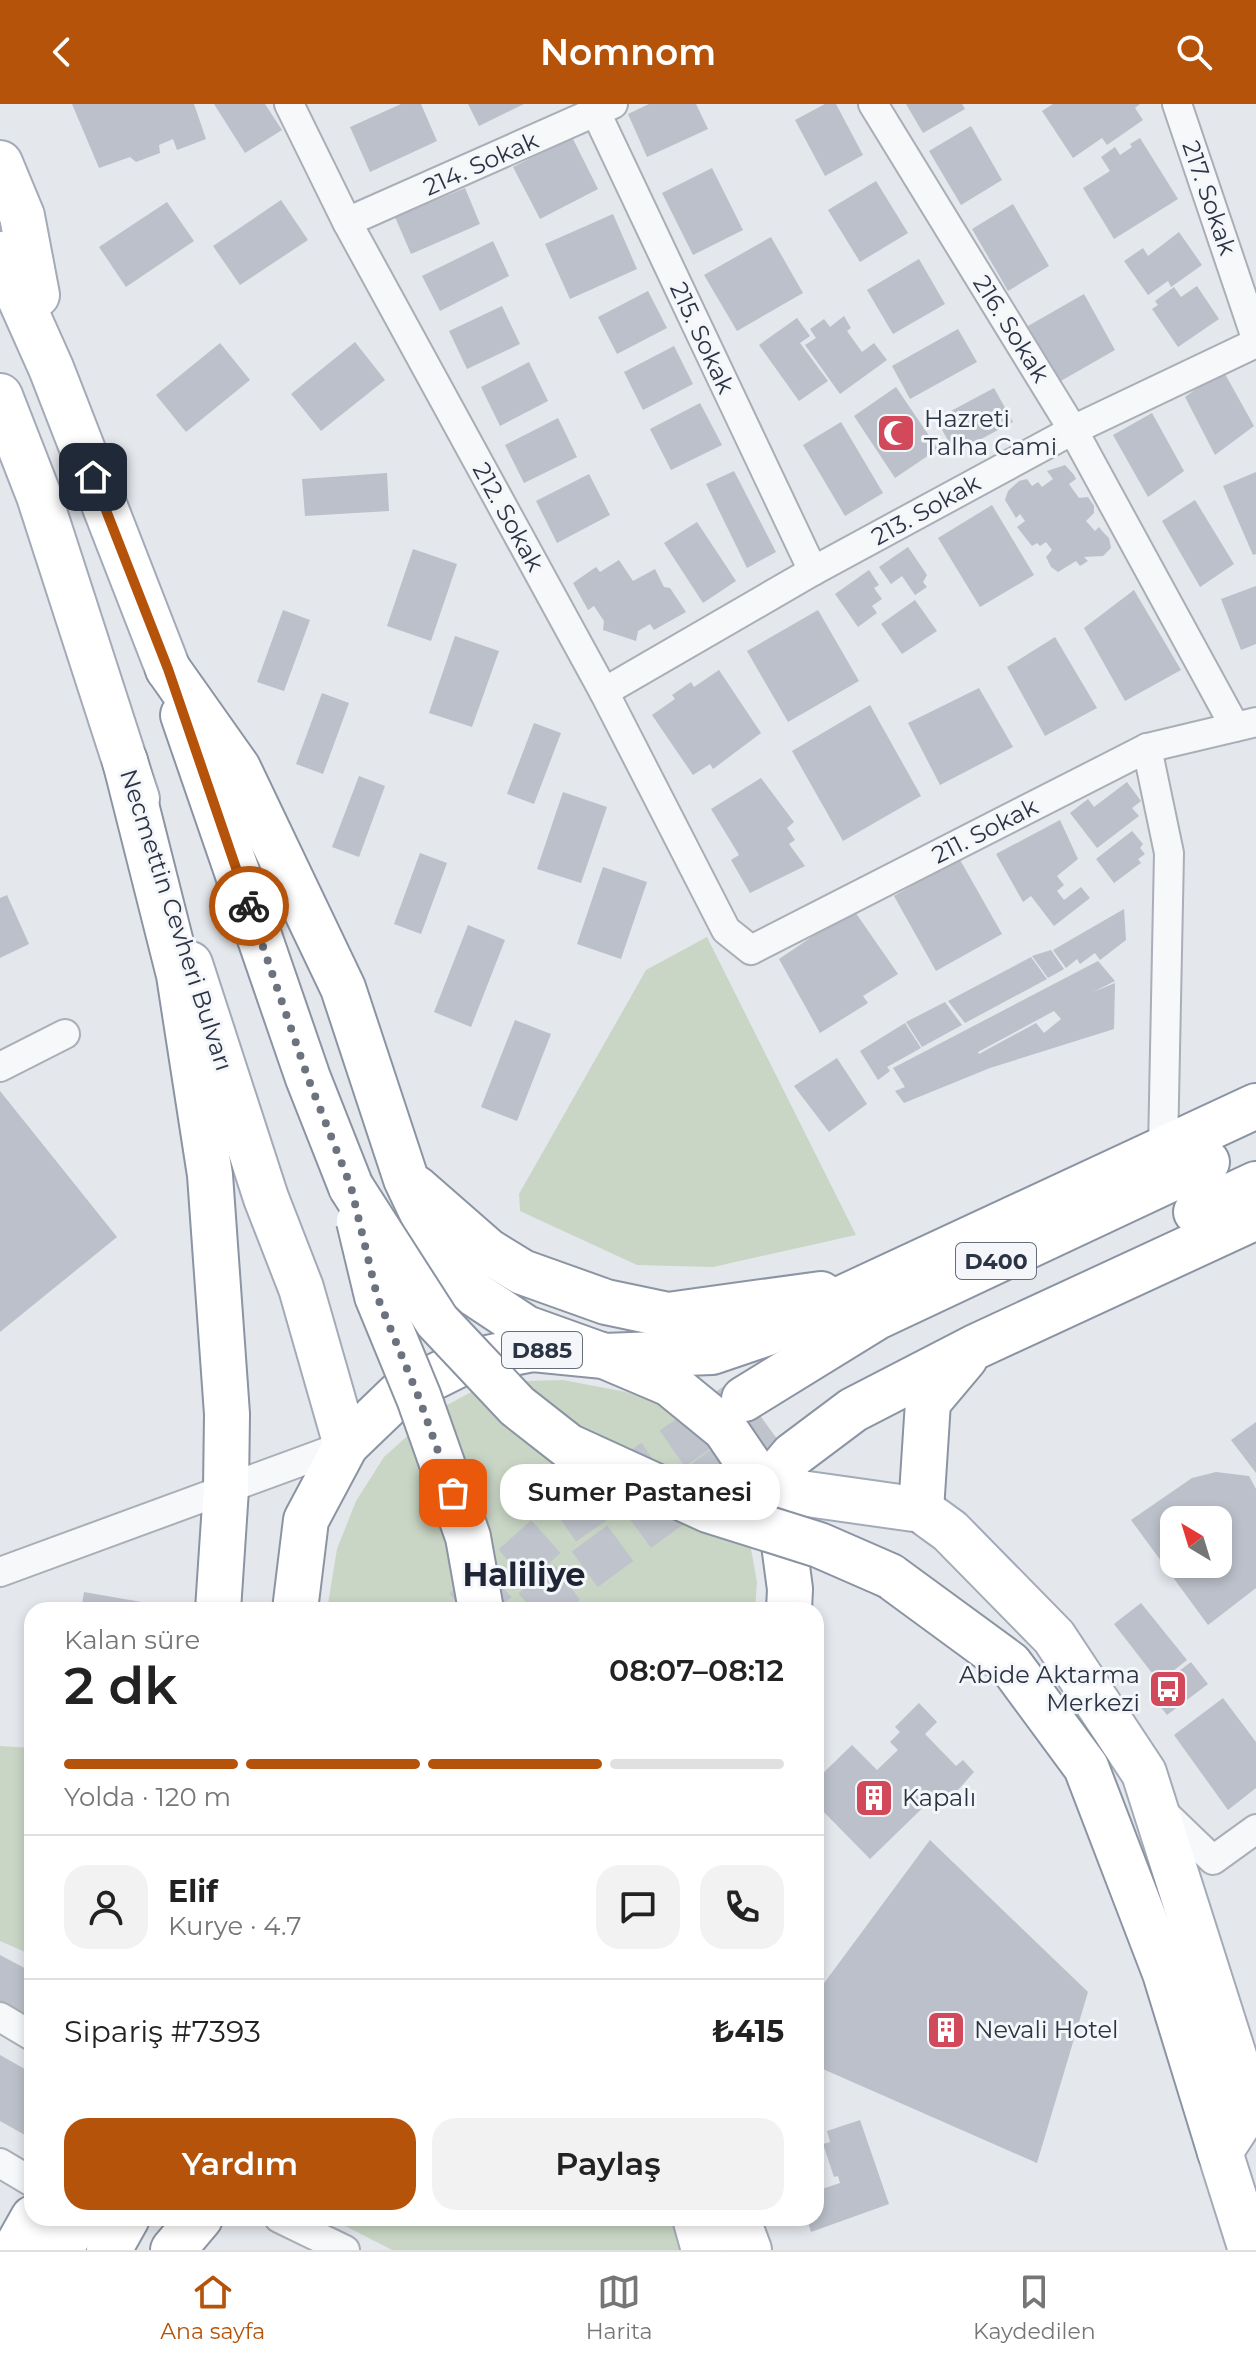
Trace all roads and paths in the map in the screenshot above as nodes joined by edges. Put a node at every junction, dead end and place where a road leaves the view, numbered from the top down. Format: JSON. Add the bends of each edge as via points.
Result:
{"nodes":[{"id":1,"x":289,"y":104,"type":"edge"},
{"id":2,"x":873,"y":104,"type":"edge"},
{"id":3,"x":1177,"y":104,"type":"edge"},
{"id":4,"x":601,"y":107,"type":"edge"},
{"id":5,"x":0,"y":163,"type":"edge"},
{"id":6,"x":347,"y":222,"type":"junction"},
{"id":7,"x":0,"y":254,"type":"edge"},
{"id":8,"x":1256,"y":340,"type":"edge"},
{"id":9,"x":51,"y":368,"type":"junction"},
{"id":10,"x":0,"y":396,"type":"edge"},
{"id":11,"x":1073,"y":430,"type":"junction"},
{"id":12,"x":0,"y":433,"type":"edge"},
{"id":13,"x":39,"y":496,"type":"junction"},
{"id":14,"x":813,"y":571,"type":"junction"},
{"id":15,"x":168,"y":669,"type":"junction"},
{"id":16,"x":604,"y":692,"type":"junction"},
{"id":17,"x":1245,"y":725,"type":"edge"},
{"id":18,"x":1147,"y":748,"type":"junction"},
{"id":19,"x":125,"y":761,"type":"junction"},
{"id":20,"x":726,"y":930,"type":"joint"},
{"id":21,"x":65,"y":1034,"type":"dead end"},
{"id":22,"x":0,"y":1067,"type":"edge"},
{"id":23,"x":1256,"y":1106,"type":"edge"},
{"id":24,"x":1256,"y":1138,"type":"edge"},
{"id":25,"x":1163,"y":1149,"type":"junction"},
{"id":26,"x":406,"y":1179,"type":"junction"},
{"id":27,"x":1256,"y":1184,"type":"edge"},
{"id":28,"x":351,"y":1187,"type":"junction"},
{"id":29,"x":1256,"y":1217,"type":"edge"},
{"id":30,"x":859,"y":1289,"type":"junction"},
{"id":31,"x":975,"y":1347,"type":"junction"},
{"id":32,"x":604,"y":1356,"type":"junction"},
{"id":33,"x":744,"y":1399,"type":"tunnel mouth"},
{"id":34,"x":772,"y":1432,"type":"tunnel mouth"},
{"id":35,"x":346,"y":1445,"type":"junction"},
{"id":36,"x":765,"y":1488,"type":"junction"},
{"id":37,"x":226,"y":1489,"type":"junction"},
{"id":38,"x":921,"y":1510,"type":"junction"},
{"id":39,"x":0,"y":1572,"type":"edge"},
{"id":40,"x":219,"y":1602,"type":"edge"},
{"id":41,"x":296,"y":1602,"type":"edge"},
{"id":42,"x":480,"y":1602,"type":"edge"},
{"id":43,"x":789,"y":1602,"type":"edge"},
{"id":44,"x":1153,"y":1803,"type":"junction"},
{"id":45,"x":1256,"y":1829,"type":"edge"},
{"id":46,"x":0,"y":2017,"type":"edge"},
{"id":47,"x":24,"y":2031,"type":"edge"},
{"id":48,"x":1220,"y":2152,"type":"junction"},
{"id":49,"x":0,"y":2163,"type":"edge"},
{"id":50,"x":24,"y":2177,"type":"edge"},
{"id":51,"x":28,"y":2226,"type":"edge"},
{"id":52,"x":74,"y":2226,"type":"edge"},
{"id":53,"x":122,"y":2226,"type":"edge"},
{"id":54,"x":163,"y":2226,"type":"edge"},
{"id":55,"x":193,"y":2226,"type":"edge"},
{"id":56,"x":296,"y":2226,"type":"edge"},
{"id":57,"x":697,"y":2226,"type":"edge"},
{"id":58,"x":740,"y":2226,"type":"edge"},
{"id":59,"x":1251,"y":2239,"type":"edge"},
{"id":60,"x":15,"y":2250,"type":"edge"},
{"id":61,"x":60,"y":2250,"type":"edge"},
{"id":62,"x":109,"y":2250,"type":"edge"},
{"id":63,"x":147,"y":2250,"type":"edge"},
{"id":64,"x":173,"y":2250,"type":"edge"},
{"id":65,"x":345,"y":2250,"type":"edge"},
{"id":66,"x":704,"y":2250,"type":"edge"},
{"id":67,"x":749,"y":2250,"type":"edge"}],
"edges":[{"from":1,"to":6,"type":"street","name":"212. Sokak"},
{"from":2,"to":11,"type":"street","name":"216. Sokak"},
{"from":3,"to":8,"type":"street","name":"217. Sokak"},
{"from":4,"to":6,"type":"street","name":"214. Sokak"},
{"from":4,"to":14,"type":"street","name":"215. Sokak"},
{"from":5,"to":9,"type":"main road","via":[[22,216]]},
{"from":6,"to":16,"type":"street","name":"212. Sokak"},
{"from":7,"to":9,"type":"main road"},
{"from":8,"to":11,"type":"street","name":"213. Sokak"},
{"from":9,"to":15,"type":"main road"},
{"from":10,"to":13,"type":"main road","name":"Necmettin Cevheri Bulvarı"},
{"from":11,"to":14,"type":"street","name":"213. Sokak"},
{"from":11,"to":17,"type":"street","name":"216. Sokak"},
{"from":12,"to":13,"type":"main road"},
{"from":13,"to":19,"type":"main road","name":"Necmettin Cevheri Bulvarı"},
{"from":14,"to":16,"type":"street","name":"213. Sokak"},
{"from":15,"to":26,"type":"main road","via":[[238,768],[343,988]]},
{"from":15,"to":28,"type":"main road","via":[[308,1078]]},
{"from":16,"to":20,"type":"street","name":"212. Sokak"},
{"from":17,"to":18,"type":"street","name":"211. Sokak"},
{"from":18,"to":20,"type":"street","name":"211. Sokak","via":[[751,950]]},
{"from":18,"to":25,"type":"street","via":[[1169,853]]},
{"from":19,"to":35,"type":"main road","name":"Necmettin Cevheri Bulvarı","via":[[257,1172],[301,1288]]},
{"from":19,"to":37,"type":"main road","via":[[179,975],[210,1175],[227,1414]]},
{"from":21,"to":22,"type":"street"},
{"from":23,"to":25,"type":"main road"},
{"from":24,"to":33,"type":"main road","number":"D400","via":[[877,1317]]},
{"from":25,"to":30,"type":"main road"},
{"from":26,"to":30,"type":"main road","via":[[488,1251],[522,1272],[606,1302],[668,1315]]},
{"from":26,"to":32,"type":"main road","via":[[450,1272],[526,1328]]},
{"from":27,"to":34,"type":"main road","number":"D400","via":[[957,1325]]},
{"from":28,"to":42,"type":"main road","bridge":true,"via":[[377,1296],[468,1537]]},
{"from":28,"to":48,"type":"main road","bridge":true,"via":[[437,1321],[517,1406],[568,1446],[708,1510],[819,1545],[890,1576],[1010,1664],[1086,1767],[1165,1973]]},
{"from":29,"to":31,"type":"main road"},
{"from":30,"to":32,"type":"main road","via":[[765,1334],[712,1352]]},
{"from":31,"to":36,"type":"main road","via":[[853,1410],[793,1455]]},
{"from":31,"to":38,"type":"main road","via":[[928,1402]]},
{"from":32,"to":35,"type":"main road","number":"D885","via":[[533,1349],[462,1363],[398,1395]]},
{"from":32,"to":36,"type":"main road","number":"D885","via":[[670,1384],[725,1429]]},
{"from":35,"to":37,"type":"street"},
{"from":35,"to":41,"type":"main road","number":"D885","via":[[306,1520]]},
{"from":36,"to":38,"type":"main road"},
{"from":36,"to":43,"type":"main road","number":"D885","via":[[783,1537]]},
{"from":37,"to":39,"type":"street"},
{"from":37,"to":40,"type":"main road"},
{"from":38,"to":44,"type":"main road","via":[[950,1531],[1054,1637],[1144,1773]]},
{"from":44,"to":45,"type":"street","via":[[1213,1860]]},
{"from":44,"to":48,"type":"main road","via":[[1250,2106]]},
{"from":46,"to":47,"type":"street"},
{"from":48,"to":59,"type":"main road"},
{"from":49,"to":50,"type":"street"},
{"from":51,"to":60,"type":"main road"},
{"from":52,"to":61,"type":"main road"},
{"from":53,"to":62,"type":"main road"},
{"from":54,"to":63,"type":"main road"},
{"from":55,"to":64,"type":"main road"},
{"from":56,"to":65,"type":"street"},
{"from":57,"to":66,"type":"main road"},
{"from":58,"to":67,"type":"main road"}]}
